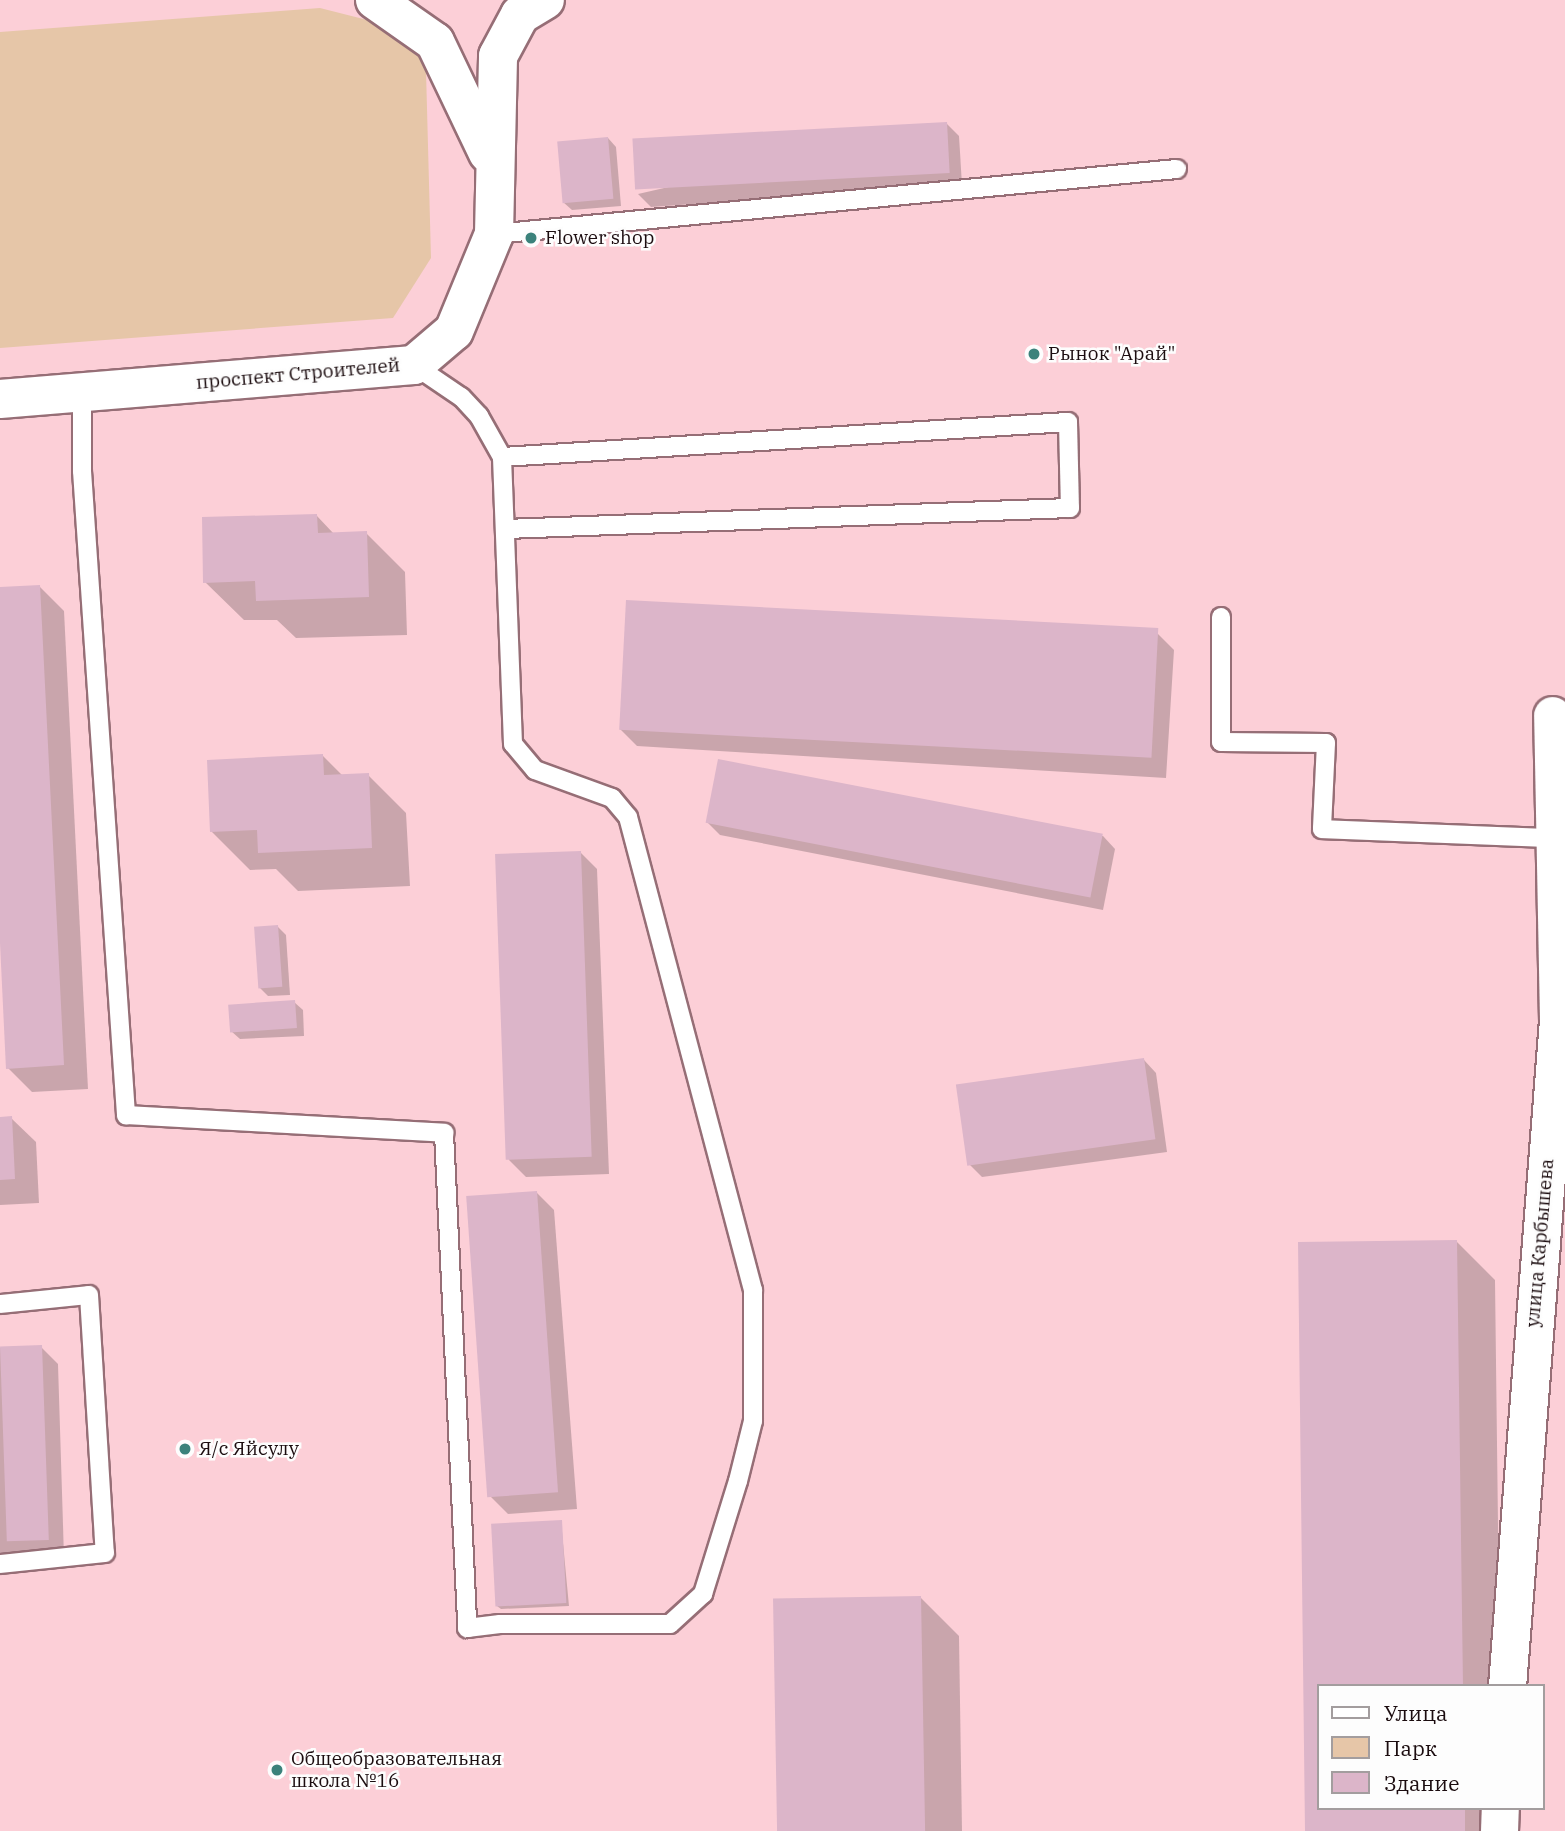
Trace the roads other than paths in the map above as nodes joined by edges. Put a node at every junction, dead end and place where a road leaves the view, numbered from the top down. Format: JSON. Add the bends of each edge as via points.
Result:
{"nodes":[{"id":1,"x":375,"y":0,"type":"edge"},
{"id":2,"x":545,"y":0,"type":"edge"},
{"id":3,"x":495,"y":167,"type":"junction"},
{"id":4,"x":1177,"y":169,"type":"dead end"},
{"id":5,"x":495,"y":234,"type":"junction"},
{"id":6,"x":414,"y":365,"type":"junction"},
{"id":7,"x":82,"y":391,"type":"junction"},
{"id":8,"x":0,"y":399,"type":"edge"},
{"id":9,"x":502,"y":457,"type":"junction"},
{"id":10,"x":505,"y":529,"type":"junction"},
{"id":11,"x":1221,"y":617,"type":"dead end"},
{"id":12,"x":1552,"y":715,"type":"dead end"},
{"id":13,"x":1551,"y":838,"type":"junction"},
{"id":14,"x":1559,"y":881,"type":"edge"},
{"id":15,"x":1562,"y":1020,"type":"edge"},
{"id":16,"x":0,"y":1304,"type":"edge"},
{"id":17,"x":0,"y":1564,"type":"edge"},
{"id":18,"x":1507,"y":1684,"type":"edge"},
{"id":19,"x":1500,"y":1810,"type":"edge"},
{"id":20,"x":1499,"y":1831,"type":"edge"}],
"edges":[{"from":1,"to":3,"type":"main road","name":"проспект Строителей","via":[[435,41]]},
{"from":2,"to":3,"type":"main road","name":"проспект Строителей","via":[[520,15],[498,56]]},
{"from":3,"to":5,"type":"main road","name":"проспект Строителей"},
{"from":4,"to":5,"type":"lane"},
{"from":5,"to":6,"type":"main road","name":"проспект Строителей","via":[[454,331]]},
{"from":6,"to":7,"type":"main road","name":"проспект Строителей"},
{"from":6,"to":9,"type":"lane","via":[[461,397],[479,416]]},
{"from":7,"to":8,"type":"main road","name":"проспект Строителей"},
{"from":7,"to":10,"type":"lane","via":[[82,471],[125,1115],[443,1133],[467,1628],[670,1624],[703,1594],[735,1493],[752,1420],[753,1290],[628,817],[612,798],[535,770],[513,744]]},
{"from":9,"to":10,"type":"lane"},
{"from":9,"to":10,"type":"lane","via":[[1068,422],[1070,508]]},
{"from":11,"to":13,"type":"lane","via":[[1222,742],[1326,743],[1322,829]]},
{"from":12,"to":13,"type":"street","name":"улица Карбышева"},
{"from":13,"to":14,"type":"street","name":"улица Карбышева"},
{"from":14,"to":15,"type":"street","name":"улица Карбышева"},
{"from":15,"to":18,"type":"street","name":"улица Карбышева"},
{"from":16,"to":17,"type":"lane","via":[[89,1295],[106,1553]]},
{"from":19,"to":20,"type":"street"}]}
